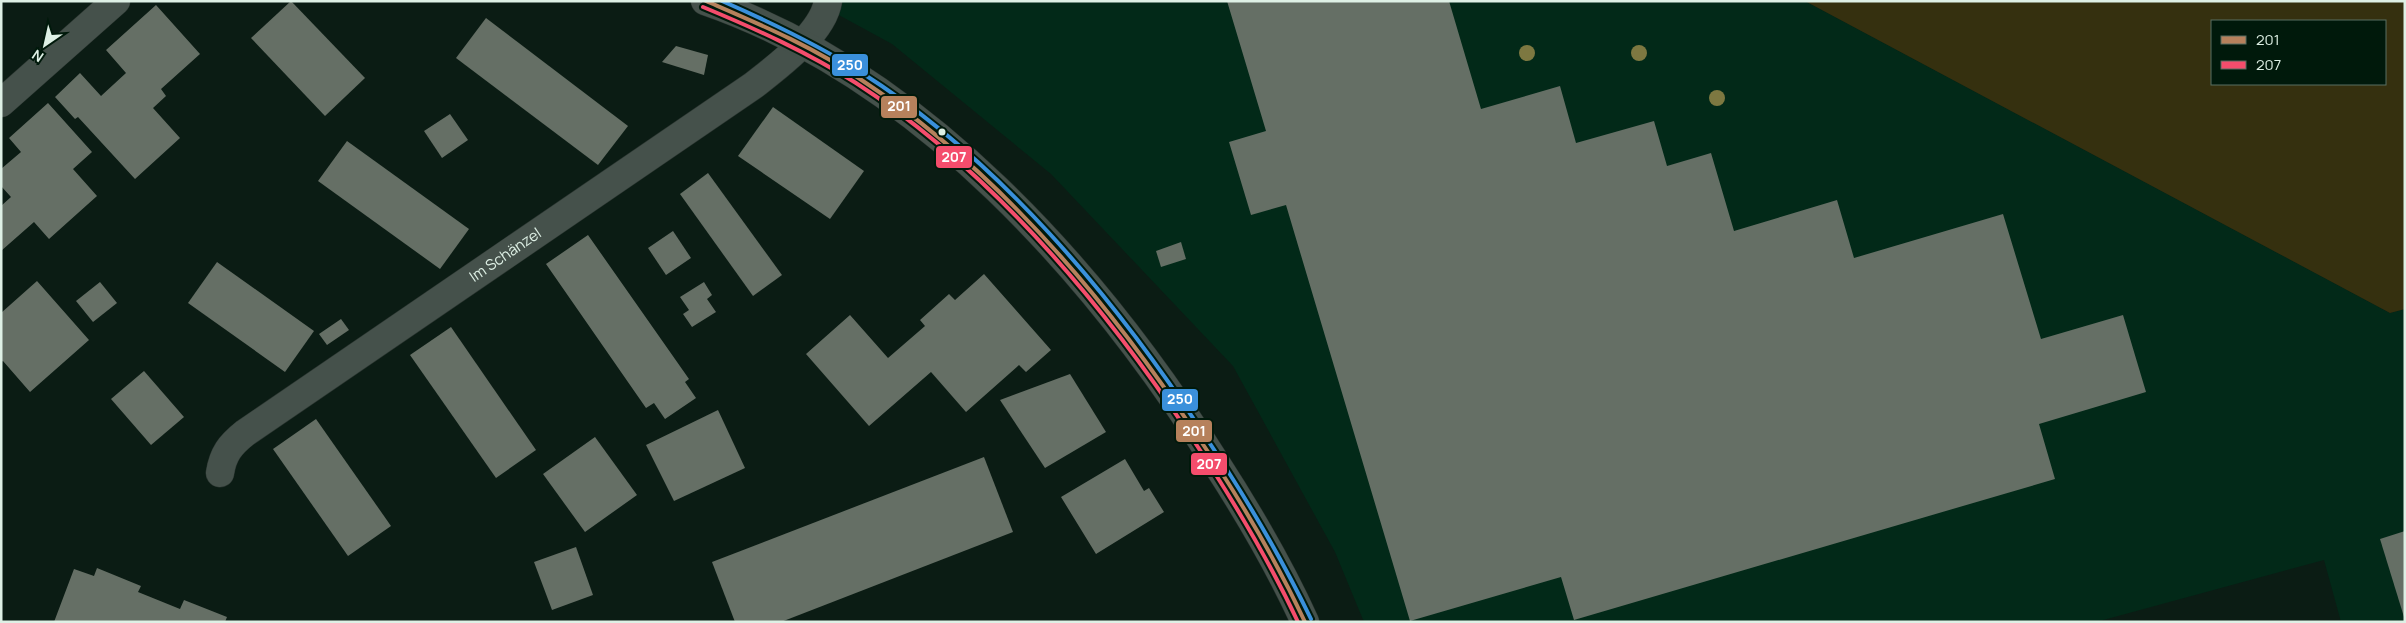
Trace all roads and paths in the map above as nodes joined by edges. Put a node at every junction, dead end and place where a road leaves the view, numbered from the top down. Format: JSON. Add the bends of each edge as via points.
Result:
{"nodes":[{"id":1,"x":116,"y":1,"type":"edge"},
{"id":2,"x":705,"y":1,"type":"edge"},
{"id":3,"x":828,"y":1,"type":"edge"},
{"id":4,"x":802,"y":45,"type":"junction"},
{"id":5,"x":1,"y":103,"type":"edge"},
{"id":6,"x":220,"y":473,"type":"dead end"},
{"id":7,"x":1305,"y":622,"type":"edge"}],
"edges":[{"from":1,"to":5,"type":"street"},
{"from":2,"to":4,"type":"street"},
{"from":3,"to":4,"type":"street","name":"Im Schänzel","via":[[821,20]]},
{"from":4,"to":6,"type":"street","name":"Im Schänzel","via":[[754,86],[230,444],[222,459]]},
{"from":4,"to":7,"type":"street","via":[[856,77],[920,122],[1025,217],[1093,291],[1191,422],[1250,517]]}]}
